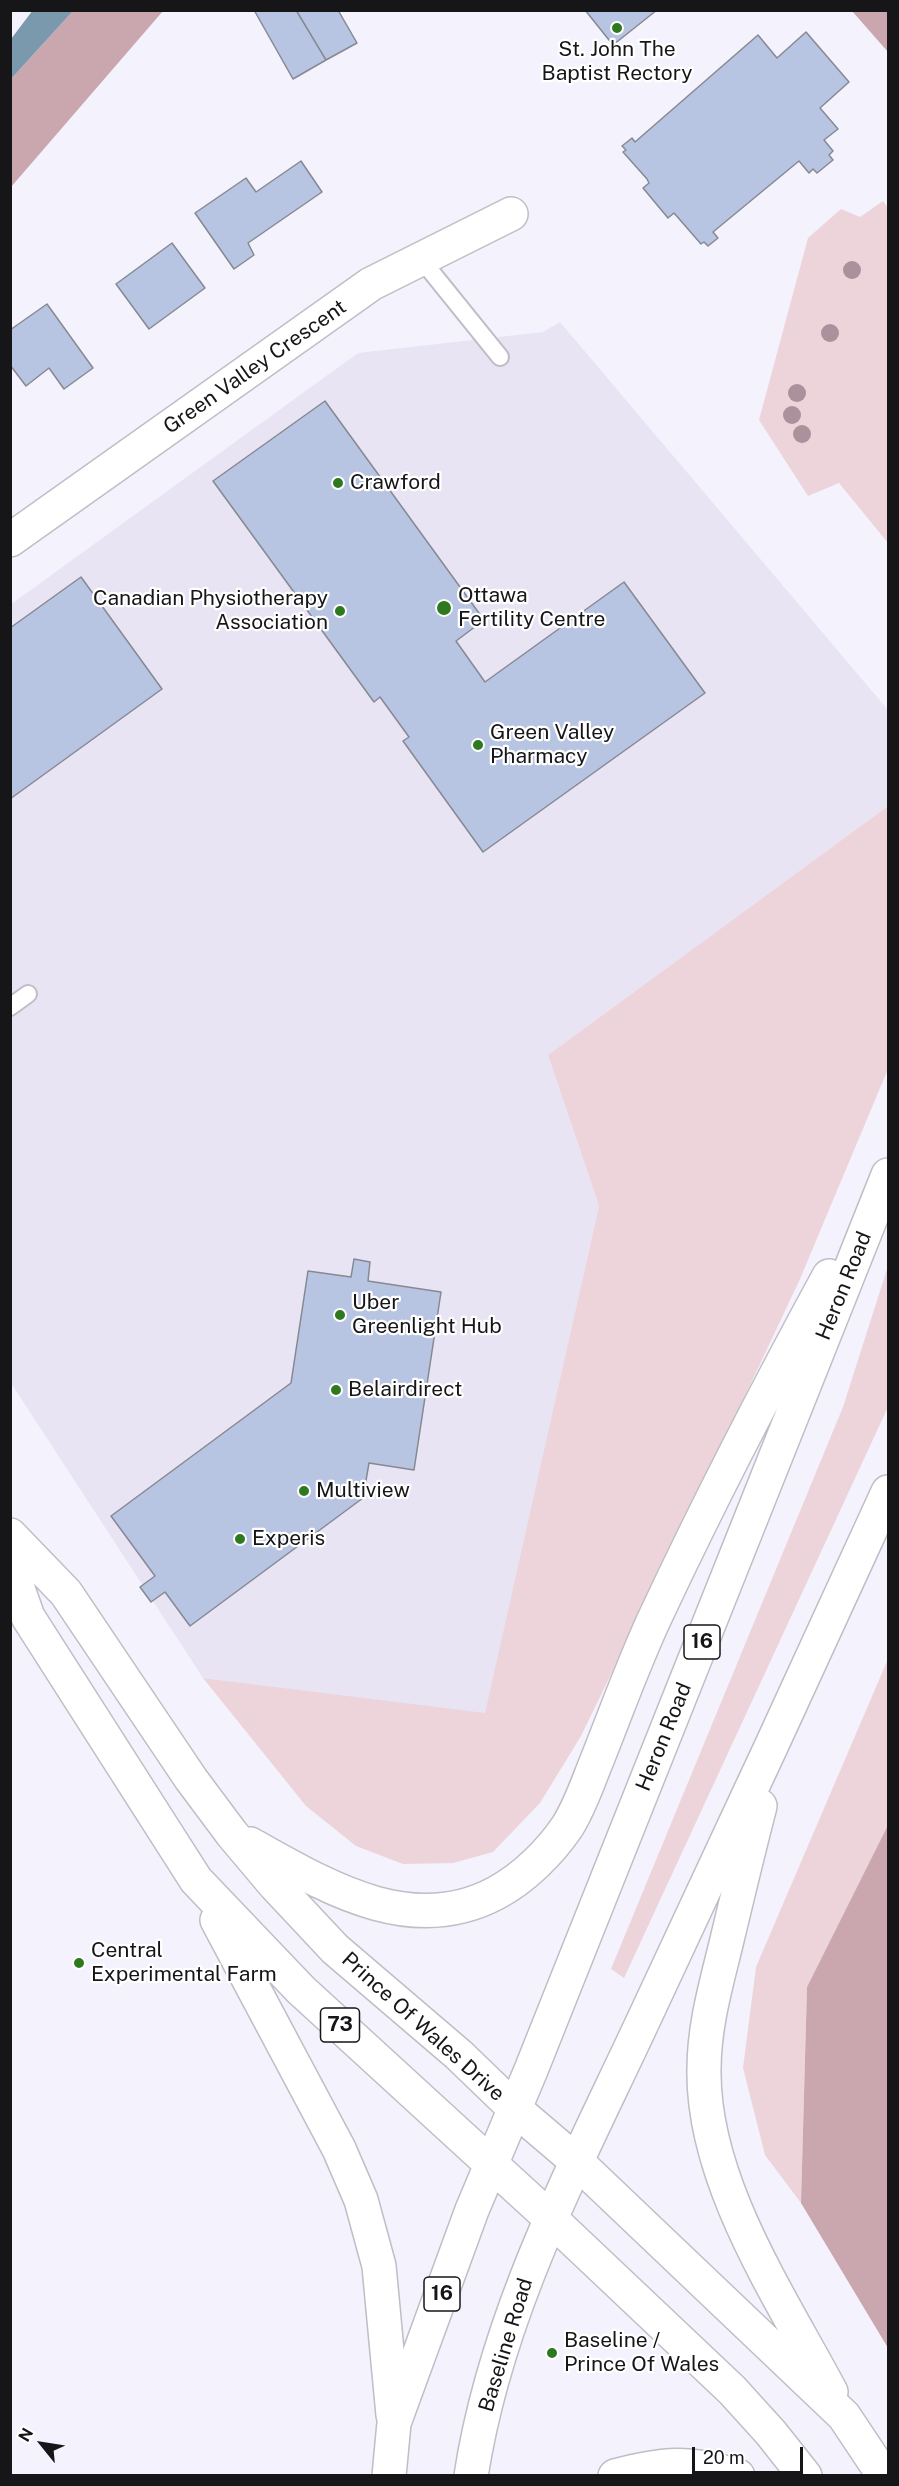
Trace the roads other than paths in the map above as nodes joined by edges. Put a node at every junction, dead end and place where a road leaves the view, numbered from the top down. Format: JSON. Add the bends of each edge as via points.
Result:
{"nodes":[{"id":1,"x":511,"y":214,"type":"dead end"},
{"id":2,"x":421,"y":259,"type":"junction"},
{"id":3,"x":500,"y":357,"type":"dead end"},
{"id":4,"x":10,"y":540,"type":"edge"},
{"id":5,"x":28,"y":994,"type":"dead end"},
{"id":6,"x":10,"y":1007,"type":"edge"},
{"id":7,"x":888,"y":1164,"type":"edge"},
{"id":8,"x":888,"y":1175,"type":"edge"},
{"id":9,"x":888,"y":1492,"type":"edge"},
{"id":10,"x":10,"y":1535,"type":"edge"},
{"id":11,"x":10,"y":1566,"type":"edge"},
{"id":12,"x":777,"y":1735,"type":"junction"},
{"id":13,"x":232,"y":1834,"type":"junction"},
{"id":14,"x":196,"y":1880,"type":"junction"},
{"id":15,"x":515,"y":2109,"type":"junction"},
{"id":16,"x":576,"y":2162,"type":"junction"},
{"id":17,"x":490,"y":2165,"type":"junction"},
{"id":18,"x":550,"y":2218,"type":"junction"},
{"id":19,"x":844,"y":2416,"type":"junction"},
{"id":20,"x":394,"y":2423,"type":"junction"},
{"id":21,"x":389,"y":2475,"type":"edge"},
{"id":22,"x":471,"y":2475,"type":"edge"},
{"id":23,"x":615,"y":2475,"type":"edge"},
{"id":24,"x":738,"y":2475,"type":"edge"},
{"id":25,"x":805,"y":2475,"type":"edge"},
{"id":26,"x":884,"y":2475,"type":"edge"}],
"edges":[{"from":1,"to":2,"type":"main road","name":"Green Valley Crescent"},
{"from":2,"to":3,"type":"lane"},
{"from":2,"to":4,"type":"main road","name":"Green Valley Crescent","via":[[372,284]]},
{"from":5,"to":6,"type":"lane"},
{"from":7,"to":13,"type":"main road","via":[[662,1602],[584,1793],[568,1825],[548,1851],[496,1893],[466,1904],[416,1911],[352,1896]]},
{"from":8,"to":15,"type":"main road","name":"Heron Road","number":"16"},
{"from":9,"to":12,"type":"main road"},
{"from":10,"to":13,"type":"main road","name":"Prince Of Wales Drive","number":"73","via":[[66,1593]]},
{"from":11,"to":14,"type":"main road","number":"73","via":[[28,1617]]},
{"from":12,"to":16,"type":"main road"},
{"from":12,"to":19,"type":"main road","via":[[708,2022],[704,2070],[710,2134],[721,2173],[752,2243]]},
{"from":13,"to":15,"type":"main road","name":"Prince Of Wales Drive","number":"73","via":[[335,1949],[459,2055]]},
{"from":14,"to":17,"type":"main road","number":"73","via":[[301,1990]]},
{"from":14,"to":20,"type":"main road","via":[[339,2150],[361,2200],[378,2266]]},
{"from":15,"to":16,"type":"main road","name":"Prince Of Wales Drive","number":"73"},
{"from":15,"to":17,"type":"main road","name":"Heron Road","number":"16"},
{"from":16,"to":18,"type":"main road"},
{"from":16,"to":19,"type":"main road","name":"Prince Of Wales Drive","number":"73"},
{"from":17,"to":18,"type":"main road","number":"73"},
{"from":17,"to":20,"type":"main road","number":"16"},
{"from":18,"to":22,"type":"main road","name":"Baseline Road","via":[[501,2348]]},
{"from":18,"to":25,"type":"main road","number":"73","via":[[732,2390]]},
{"from":19,"to":26,"type":"main road","name":"Prince Of Wales Drive","number":"73"},
{"from":20,"to":21,"type":"main road","number":"16"},
{"from":23,"to":24,"type":"main road","via":[[675,2463]]}]}
